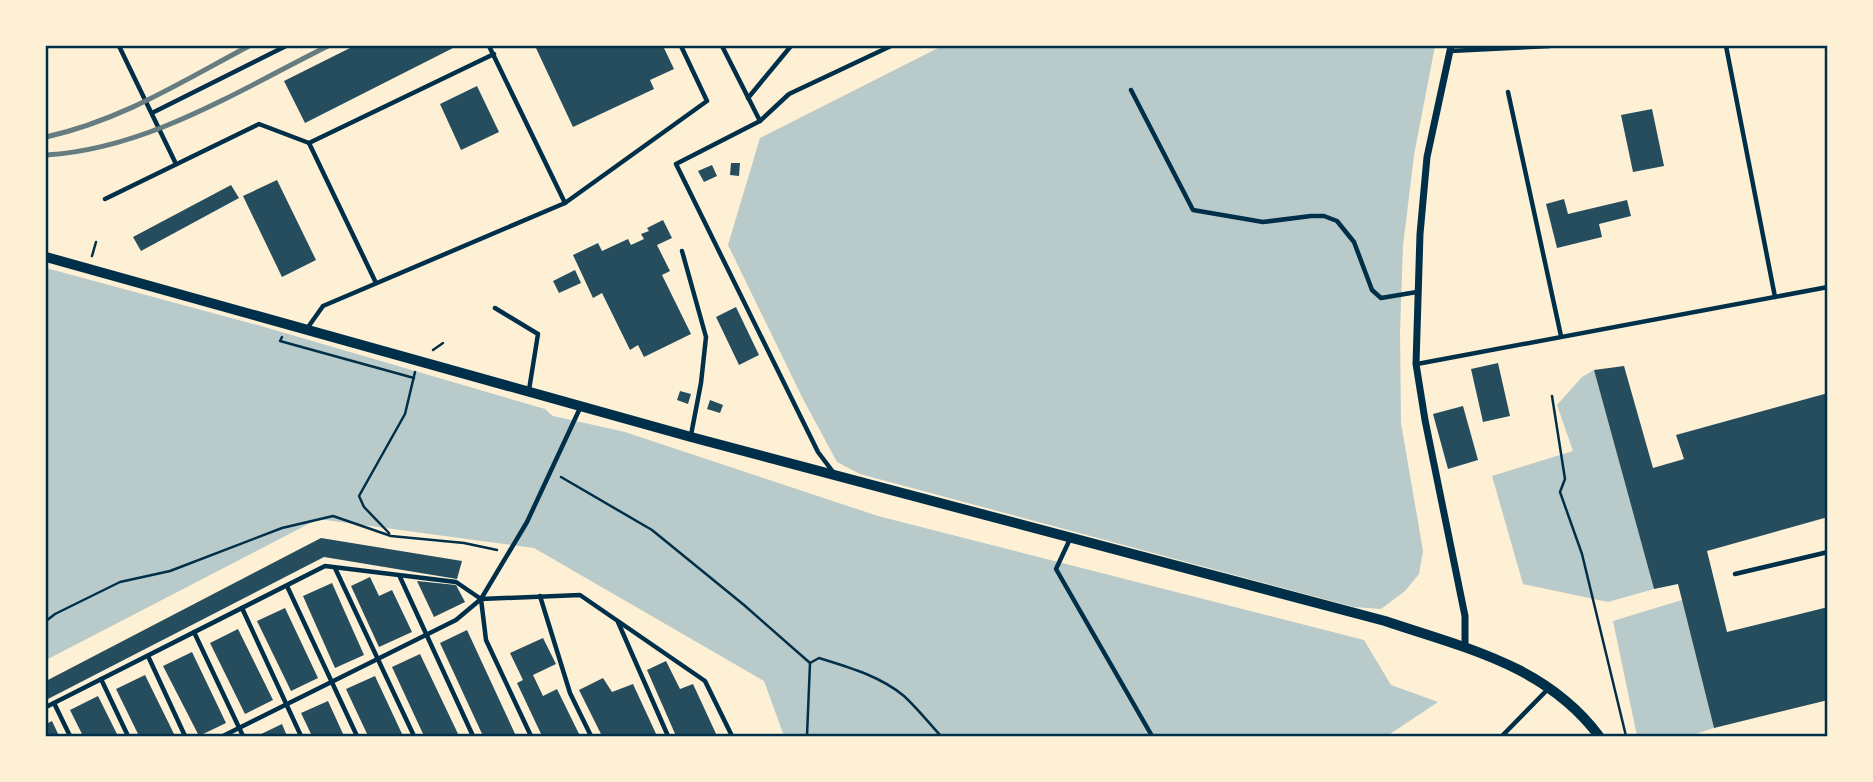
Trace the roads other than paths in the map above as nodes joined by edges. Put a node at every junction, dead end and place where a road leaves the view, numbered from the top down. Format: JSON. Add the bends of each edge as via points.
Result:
{"nodes":[{"id":1,"x":119,"y":46,"type":"edge"},
{"id":2,"x":286,"y":46,"type":"edge"},
{"id":3,"x":489,"y":46,"type":"edge"},
{"id":4,"x":681,"y":46,"type":"edge"},
{"id":5,"x":722,"y":46,"type":"edge"},
{"id":6,"x":791,"y":46,"type":"edge"},
{"id":7,"x":891,"y":46,"type":"edge"},
{"id":8,"x":1550,"y":46,"type":"edge"},
{"id":9,"x":1726,"y":46,"type":"edge"},
{"id":10,"x":1450,"y":48,"type":"edge"},
{"id":11,"x":494,"y":54,"type":"junction"},
{"id":12,"x":1131,"y":90,"type":"dead end"},
{"id":13,"x":1508,"y":92,"type":"dead end"},
{"id":14,"x":748,"y":98,"type":"junction"},
{"id":15,"x":152,"y":113,"type":"junction"},
{"id":16,"x":760,"y":121,"type":"junction"},
{"id":17,"x":309,"y":143,"type":"junction"},
{"id":18,"x":176,"y":164,"type":"junction"},
{"id":19,"x":106,"y":199,"type":"dead end"},
{"id":20,"x":565,"y":203,"type":"junction"},
{"id":21,"x":682,"y":251,"type":"dead end"},
{"id":22,"x":46,"y":257,"type":"edge"},
{"id":23,"x":376,"y":283,"type":"junction"},
{"id":24,"x":1828,"y":287,"type":"edge"},
{"id":25,"x":1417,"y":292,"type":"junction"},
{"id":26,"x":1774,"y":297,"type":"junction"},
{"id":27,"x":495,"y":308,"type":"dead end"},
{"id":28,"x":306,"y":331,"type":"junction"},
{"id":29,"x":1561,"y":336,"type":"junction"},
{"id":30,"x":1416,"y":364,"type":"junction"},
{"id":31,"x":528,"y":391,"type":"junction"},
{"id":32,"x":582,"y":405,"type":"junction"},
{"id":33,"x":691,"y":437,"type":"junction"},
{"id":34,"x":835,"y":475,"type":"junction"},
{"id":35,"x":1070,"y":538,"type":"junction"},
{"id":36,"x":1828,"y":552,"type":"edge"},
{"id":37,"x":335,"y":568,"type":"junction"},
{"id":38,"x":1735,"y":574,"type":"dead end"},
{"id":39,"x":400,"y":576,"type":"junction"},
{"id":40,"x":287,"y":586,"type":"junction"},
{"id":41,"x":540,"y":596,"type":"junction"},
{"id":42,"x":481,"y":599,"type":"junction"},
{"id":43,"x":242,"y":608,"type":"junction"},
{"id":44,"x":617,"y":621,"type":"junction"},
{"id":45,"x":194,"y":632,"type":"junction"},
{"id":46,"x":426,"y":634,"type":"junction"},
{"id":47,"x":1465,"y":648,"type":"junction"},
{"id":48,"x":148,"y":656,"type":"junction"},
{"id":49,"x":377,"y":659,"type":"junction"},
{"id":50,"x":101,"y":679,"type":"junction"},
{"id":51,"x":332,"y":682,"type":"junction"},
{"id":52,"x":1550,"y":687,"type":"junction"},
{"id":53,"x":54,"y":702,"type":"junction"},
{"id":54,"x":287,"y":705,"type":"junction"},
{"id":55,"x":46,"y":707,"type":"edge"},
{"id":56,"x":240,"y":728,"type":"junction"},
{"id":57,"x":70,"y":737,"type":"edge"},
{"id":58,"x":128,"y":737,"type":"edge"},
{"id":59,"x":186,"y":737,"type":"edge"},
{"id":60,"x":223,"y":737,"type":"edge"},
{"id":61,"x":243,"y":737,"type":"edge"},
{"id":62,"x":302,"y":737,"type":"edge"},
{"id":63,"x":357,"y":737,"type":"edge"},
{"id":64,"x":414,"y":737,"type":"edge"},
{"id":65,"x":473,"y":737,"type":"edge"},
{"id":66,"x":531,"y":737,"type":"edge"},
{"id":67,"x":591,"y":737,"type":"edge"},
{"id":68,"x":668,"y":737,"type":"edge"},
{"id":69,"x":733,"y":737,"type":"edge"},
{"id":70,"x":1152,"y":737,"type":"edge"},
{"id":71,"x":1502,"y":737,"type":"edge"},
{"id":72,"x":1599,"y":737,"type":"edge"}],
"edges":[{"from":1,"to":15,"type":"lane"},
{"from":2,"to":15,"type":"lane"},
{"from":3,"to":11,"type":"lane"},
{"from":4,"to":20,"type":"lane","via":[[706,101]]},
{"from":5,"to":14,"type":"lane"},
{"from":6,"to":14,"type":"lane"},
{"from":7,"to":16,"type":"lane","via":[[789,94]]},
{"from":8,"to":10,"type":"lane"},
{"from":9,"to":26,"type":"lane"},
{"from":10,"to":25,"type":"street","via":[[1427,157]]},
{"from":11,"to":17,"type":"lane"},
{"from":11,"to":20,"type":"lane"},
{"from":12,"to":25,"type":"lane","via":[[1193,211],[1263,222],[1324,216],[1337,221],[1354,242],[1372,290],[1381,298]]},
{"from":13,"to":29,"type":"lane"},
{"from":14,"to":16,"type":"lane"},
{"from":15,"to":18,"type":"lane"},
{"from":16,"to":34,"type":"lane","via":[[676,164],[818,452]]},
{"from":17,"to":18,"type":"lane","via":[[259,124]]},
{"from":17,"to":23,"type":"lane"},
{"from":18,"to":19,"type":"lane"},
{"from":20,"to":23,"type":"lane"},
{"from":21,"to":33,"type":"lane","via":[[706,337]]},
{"from":22,"to":28,"type":"street"},
{"from":23,"to":28,"type":"lane","via":[[323,306]]},
{"from":24,"to":26,"type":"lane"},
{"from":25,"to":30,"type":"street"},
{"from":26,"to":29,"type":"lane"},
{"from":27,"to":31,"type":"lane","via":[[538,334]]},
{"from":28,"to":31,"type":"street"},
{"from":29,"to":30,"type":"lane"},
{"from":30,"to":47,"type":"street","via":[[1465,616]]},
{"from":31,"to":32,"type":"street"},
{"from":32,"to":33,"type":"street"},
{"from":32,"to":42,"type":"lane","via":[[527,522]]},
{"from":33,"to":34,"type":"street"},
{"from":34,"to":35,"type":"street"},
{"from":35,"to":47,"type":"street","via":[[1385,621]]},
{"from":35,"to":70,"type":"lane","via":[[1056,569]]},
{"from":36,"to":38,"type":"lane"},
{"from":37,"to":39,"type":"lane"},
{"from":37,"to":40,"type":"lane","via":[[325,566]]},
{"from":37,"to":49,"type":"lane"},
{"from":39,"to":42,"type":"lane","via":[[456,582]]},
{"from":39,"to":46,"type":"lane"},
{"from":40,"to":43,"type":"lane"},
{"from":40,"to":51,"type":"lane"},
{"from":41,"to":42,"type":"lane"},
{"from":41,"to":44,"type":"lane","via":[[580,595]]},
{"from":41,"to":67,"type":"lane","via":[[570,693]]},
{"from":42,"to":46,"type":"lane","via":[[456,620]]},
{"from":42,"to":66,"type":"lane","via":[[486,640]]},
{"from":43,"to":45,"type":"lane"},
{"from":43,"to":54,"type":"lane"},
{"from":44,"to":68,"type":"lane"},
{"from":44,"to":69,"type":"lane","via":[[705,681]]},
{"from":45,"to":48,"type":"lane"},
{"from":45,"to":56,"type":"lane"},
{"from":46,"to":49,"type":"lane"},
{"from":46,"to":65,"type":"lane"},
{"from":47,"to":52,"type":"street","via":[[1521,669]]},
{"from":48,"to":50,"type":"lane"},
{"from":48,"to":59,"type":"lane"},
{"from":49,"to":51,"type":"lane"},
{"from":49,"to":64,"type":"lane"},
{"from":50,"to":53,"type":"lane"},
{"from":50,"to":58,"type":"lane"},
{"from":51,"to":54,"type":"lane"},
{"from":51,"to":63,"type":"lane"},
{"from":52,"to":71,"type":"lane"},
{"from":52,"to":72,"type":"street"},
{"from":53,"to":55,"type":"lane"},
{"from":53,"to":57,"type":"lane"},
{"from":54,"to":56,"type":"lane"},
{"from":54,"to":62,"type":"lane"},
{"from":56,"to":60,"type":"lane"},
{"from":56,"to":61,"type":"lane"}]}
